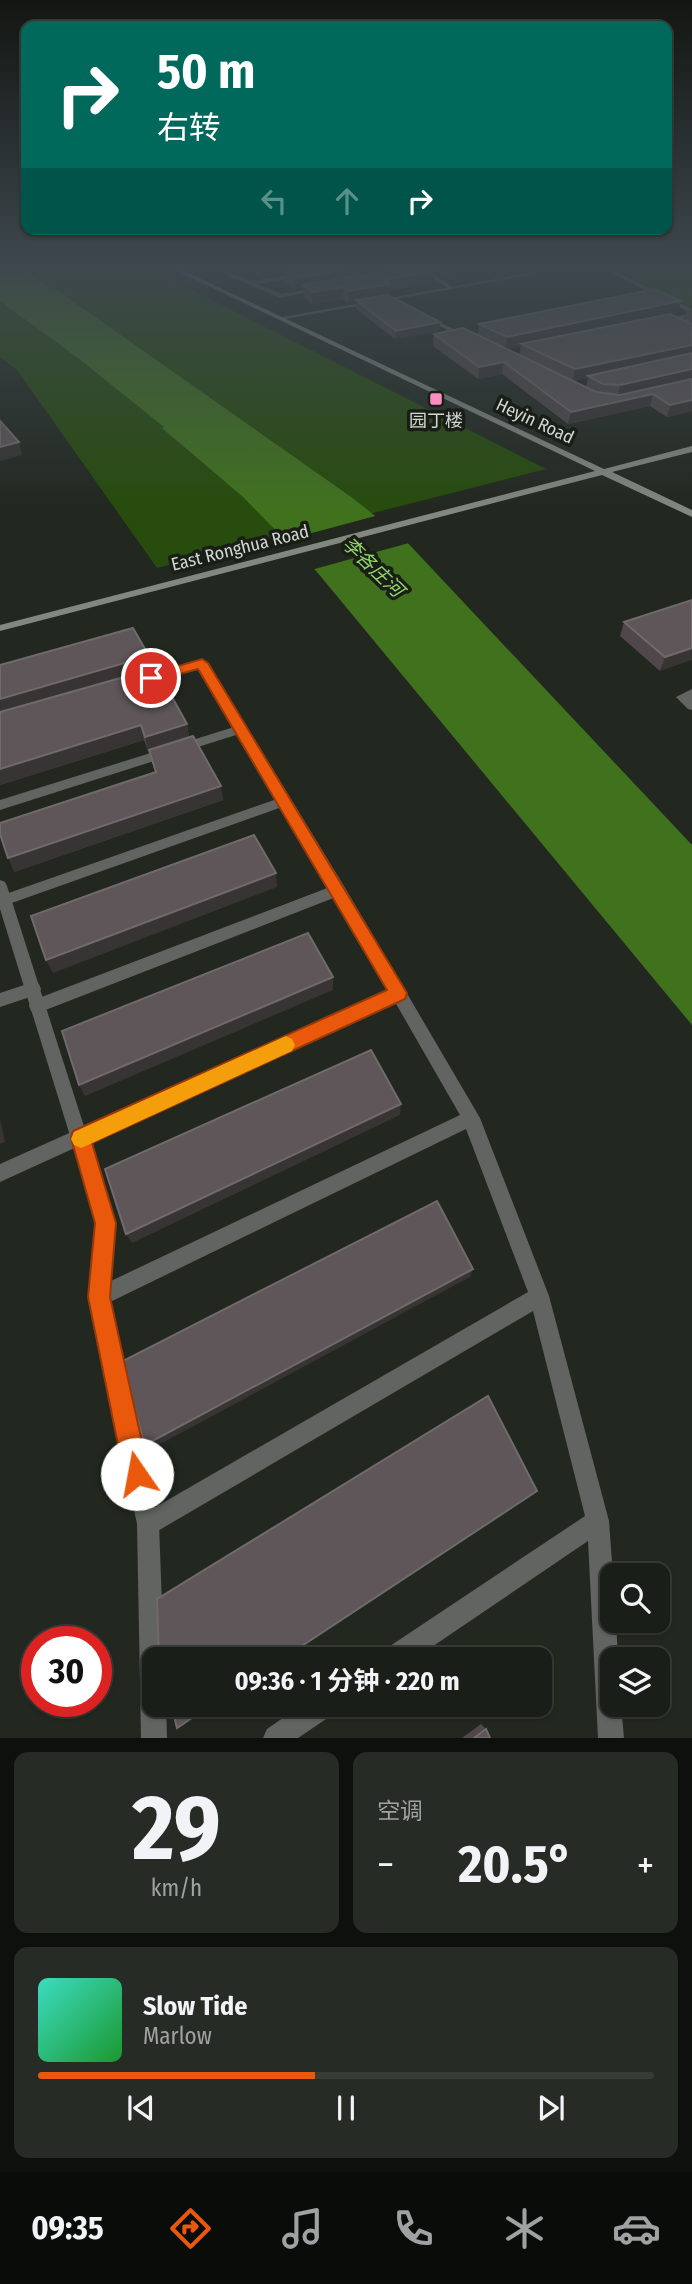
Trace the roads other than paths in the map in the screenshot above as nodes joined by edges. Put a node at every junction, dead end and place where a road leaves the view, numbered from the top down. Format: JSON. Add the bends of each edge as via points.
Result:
{"nodes":[{"id":1,"x":346,"y":349,"type":"edge"},
{"id":2,"x":692,"y":449,"type":"edge"},
{"id":3,"x":606,"y":472,"type":"junction"},
{"id":4,"x":692,"y":514,"type":"edge"},
{"id":5,"x":1,"y":626,"type":"edge"},
{"id":6,"x":126,"y":685,"type":"edge"},
{"id":7,"x":692,"y":693,"type":"edge"},
{"id":8,"x":692,"y":706,"type":"edge"},
{"id":9,"x":241,"y":729,"type":"junction"},
{"id":10,"x":286,"y":801,"type":"junction"},
{"id":11,"x":0,"y":804,"type":"edge"},
{"id":12,"x":339,"y":890,"type":"junction"},
{"id":13,"x":2,"y":893,"type":"edge"},
{"id":14,"x":33,"y":989,"type":"junction"},
{"id":15,"x":398,"y":993,"type":"junction"},
{"id":16,"x":0,"y":1000,"type":"edge"},
{"id":17,"x":37,"y":1006,"type":"junction"},
{"id":18,"x":471,"y":1118,"type":"junction"},
{"id":19,"x":80,"y":1138,"type":"junction"},
{"id":20,"x":0,"y":1173,"type":"edge"},
{"id":21,"x":539,"y":1296,"type":"junction"},
{"id":22,"x":99,"y":1297,"type":"junction"},
{"id":23,"x":598,"y":1521,"type":"junction"},
{"id":24,"x":148,"y":1524,"type":"junction"},
{"id":25,"x":411,"y":1647,"type":"edge"},
{"id":26,"x":307,"y":1717,"type":"edge"},
{"id":27,"x":154,"y":1738,"type":"edge"},
{"id":28,"x":276,"y":1738,"type":"edge"},
{"id":29,"x":611,"y":1738,"type":"edge"}],
"edges":[{"from":1,"to":3,"type":"street","name":"Heyin Road"},
{"from":2,"to":3,"type":"street","name":"East Ronghua Road"},
{"from":3,"to":4,"type":"street","name":"Heyin Road"},
{"from":3,"to":5,"type":"street","name":"East Ronghua Road"},
{"from":6,"to":9,"type":"street","via":[[202,663]]},
{"from":7,"to":8,"type":"street","via":[[682,697]]},
{"from":9,"to":10,"type":"street"},
{"from":9,"to":11,"type":"street"},
{"from":10,"to":12,"type":"street"},
{"from":10,"to":13,"type":"street"},
{"from":12,"to":15,"type":"street"},
{"from":12,"to":17,"type":"street"},
{"from":13,"to":14,"type":"street"},
{"from":14,"to":16,"type":"street"},
{"from":14,"to":17,"type":"street"},
{"from":15,"to":18,"type":"street"},
{"from":15,"to":19,"type":"street"},
{"from":17,"to":19,"type":"street"},
{"from":18,"to":21,"type":"street"},
{"from":18,"to":22,"type":"street"},
{"from":19,"to":20,"type":"street"},
{"from":19,"to":22,"type":"street","via":[[106,1223]]},
{"from":21,"to":23,"type":"street"},
{"from":21,"to":24,"type":"street"},
{"from":22,"to":24,"type":"street"},
{"from":23,"to":25,"type":"street"},
{"from":23,"to":29,"type":"street"},
{"from":24,"to":27,"type":"street"},
{"from":26,"to":28,"type":"street"}]}
